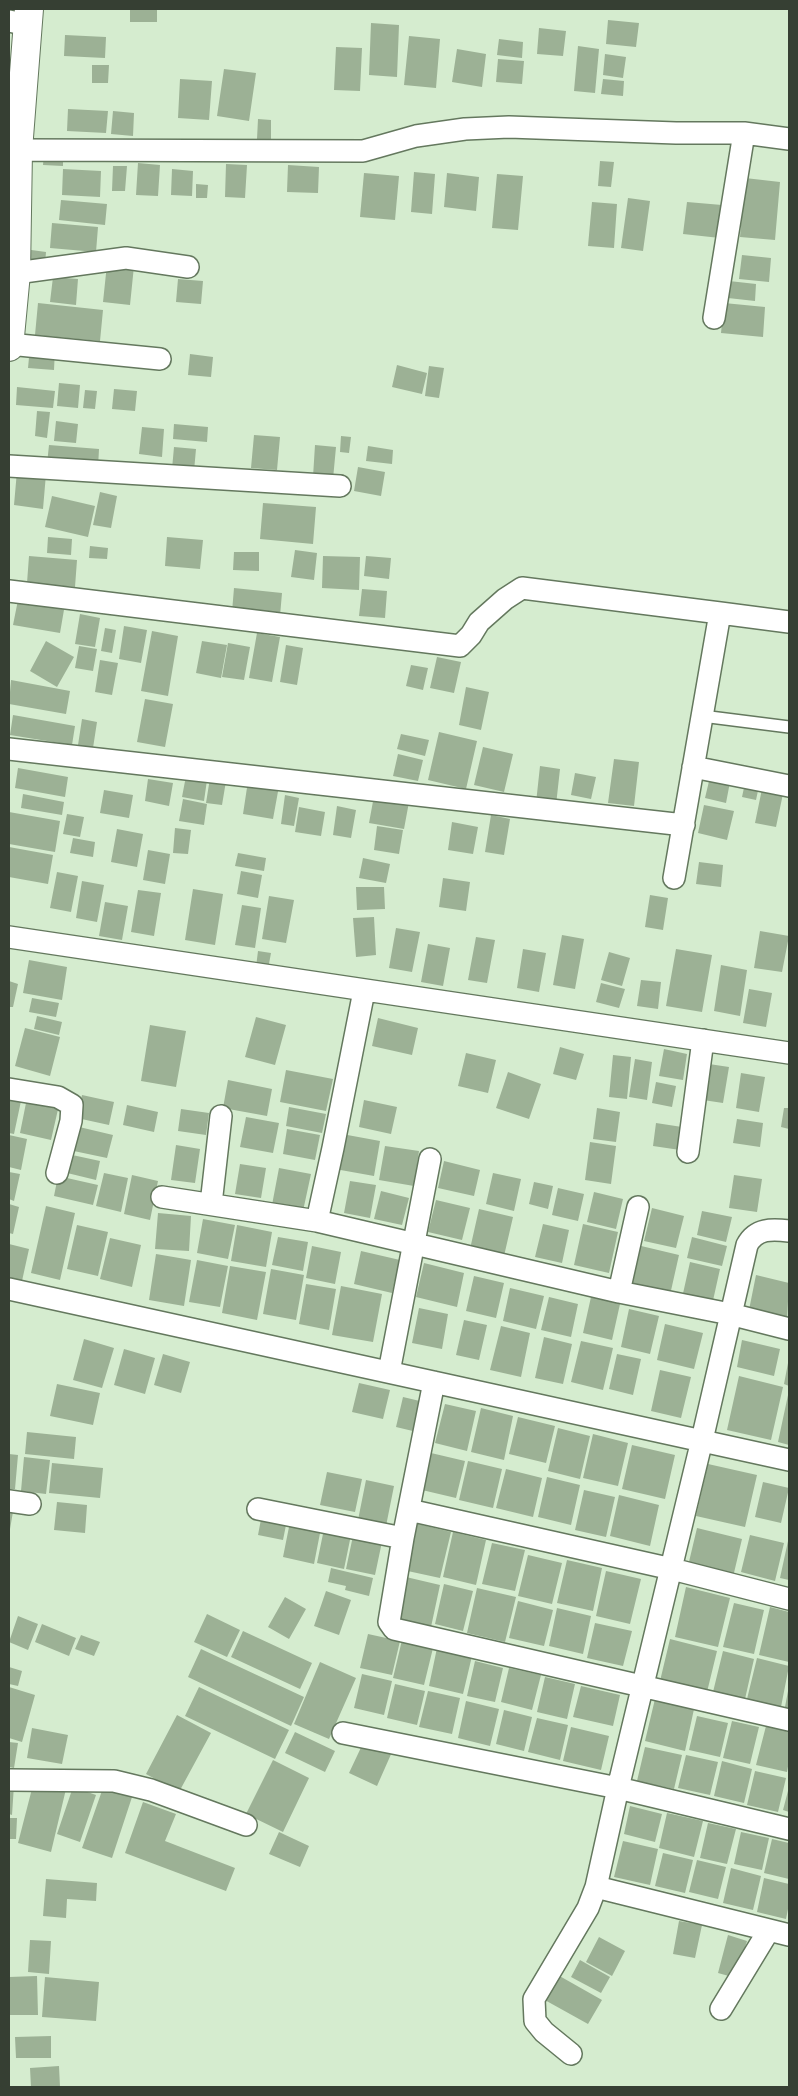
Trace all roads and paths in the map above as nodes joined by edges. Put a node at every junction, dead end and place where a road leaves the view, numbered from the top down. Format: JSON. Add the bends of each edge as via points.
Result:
{"nodes":[{"id":1,"x":22,"y":18,"type":"edge"},
{"id":2,"x":16,"y":83,"type":"edge"},
{"id":3,"x":744,"y":134,"type":"junction"},
{"id":4,"x":789,"y":139,"type":"edge"},
{"id":5,"x":14,"y":151,"type":"edge"},
{"id":6,"x":188,"y":267,"type":"dead end"},
{"id":7,"x":16,"y":273,"type":"junction"},
{"id":8,"x":714,"y":318,"type":"dead end"},
{"id":9,"x":9,"y":345,"type":"edge"},
{"id":10,"x":160,"y":359,"type":"dead end"},
{"id":11,"x":9,"y":466,"type":"edge"},
{"id":12,"x":340,"y":486,"type":"dead end"},
{"id":13,"x":9,"y":591,"type":"edge"},
{"id":14,"x":720,"y":613,"type":"junction"},
{"id":15,"x":789,"y":622,"type":"edge"},
{"id":16,"x":702,"y":716,"type":"junction"},
{"id":17,"x":789,"y":727,"type":"edge"},
{"id":18,"x":9,"y":749,"type":"edge"},
{"id":19,"x":693,"y":767,"type":"junction"},
{"id":20,"x":789,"y":786,"type":"edge"},
{"id":21,"x":684,"y":825,"type":"junction"},
{"id":22,"x":674,"y":878,"type":"dead end"},
{"id":23,"x":9,"y":937,"type":"edge"},
{"id":24,"x":364,"y":991,"type":"junction"},
{"id":25,"x":704,"y":1040,"type":"junction"},
{"id":26,"x":789,"y":1053,"type":"edge"},
{"id":27,"x":9,"y":1089,"type":"edge"},
{"id":28,"x":221,"y":1116,"type":"dead end"},
{"id":29,"x":688,"y":1152,"type":"dead end"},
{"id":30,"x":430,"y":1159,"type":"dead end"},
{"id":31,"x":57,"y":1173,"type":"dead end"},
{"id":32,"x":162,"y":1197,"type":"dead end"},
{"id":33,"x":211,"y":1204,"type":"junction"},
{"id":34,"x":638,"y":1207,"type":"dead end"},
{"id":35,"x":317,"y":1221,"type":"junction"},
{"id":36,"x":789,"y":1231,"type":"edge"},
{"id":37,"x":413,"y":1243,"type":"junction"},
{"id":38,"x":9,"y":1290,"type":"edge"},
{"id":39,"x":619,"y":1292,"type":"junction"},
{"id":40,"x":730,"y":1314,"type":"junction"},
{"id":41,"x":789,"y":1329,"type":"edge"},
{"id":42,"x":389,"y":1372,"type":"junction"},
{"id":43,"x":434,"y":1382,"type":"junction"},
{"id":44,"x":702,"y":1440,"type":"junction"},
{"id":45,"x":789,"y":1460,"type":"edge"},
{"id":46,"x":9,"y":1501,"type":"edge"},
{"id":47,"x":30,"y":1504,"type":"dead end"},
{"id":48,"x":258,"y":1510,"type":"dead end"},
{"id":49,"x":409,"y":1510,"type":"junction"},
{"id":50,"x":403,"y":1538,"type":"junction"},
{"id":51,"x":672,"y":1569,"type":"junction"},
{"id":52,"x":789,"y":1599,"type":"edge"},
{"id":53,"x":642,"y":1687,"type":"junction"},
{"id":54,"x":789,"y":1720,"type":"edge"},
{"id":55,"x":343,"y":1733,"type":"dead end"},
{"id":56,"x":9,"y":1780,"type":"edge"},
{"id":57,"x":618,"y":1788,"type":"junction"},
{"id":58,"x":246,"y":1825,"type":"dead end"},
{"id":59,"x":789,"y":1829,"type":"edge"},
{"id":60,"x":596,"y":1888,"type":"junction"},
{"id":61,"x":768,"y":1930,"type":"junction"},
{"id":62,"x":789,"y":1935,"type":"edge"},
{"id":63,"x":722,"y":2009,"type":"dead end"},
{"id":64,"x":571,"y":2054,"type":"dead end"}],
"edges":[{"from":1,"to":2,"type":"main road"},
{"from":2,"to":5,"type":"main road"},
{"from":3,"to":4,"type":"street"},
{"from":3,"to":5,"type":"street","via":[[509,127],[416,136],[363,151]]},
{"from":3,"to":8,"type":"street"},
{"from":5,"to":7,"type":"main road"},
{"from":6,"to":7,"type":"street","via":[[126,258]]},
{"from":7,"to":9,"type":"main road"},
{"from":9,"to":10,"type":"street"},
{"from":11,"to":12,"type":"street"},
{"from":13,"to":14,"type":"street","via":[[460,646],[478,622],[522,588]]},
{"from":14,"to":15,"type":"street"},
{"from":14,"to":16,"type":"street"},
{"from":16,"to":17,"type":"lane"},
{"from":16,"to":19,"type":"street"},
{"from":18,"to":21,"type":"street"},
{"from":19,"to":20,"type":"street"},
{"from":19,"to":21,"type":"street"},
{"from":21,"to":22,"type":"street"},
{"from":23,"to":24,"type":"street"},
{"from":24,"to":25,"type":"street"},
{"from":24,"to":35,"type":"street"},
{"from":25,"to":26,"type":"street"},
{"from":25,"to":29,"type":"street"},
{"from":27,"to":31,"type":"street","via":[[58,1097],[72,1105]]},
{"from":28,"to":33,"type":"street"},
{"from":30,"to":37,"type":"street"},
{"from":32,"to":33,"type":"street"},
{"from":33,"to":35,"type":"street"},
{"from":34,"to":39,"type":"street"},
{"from":35,"to":37,"type":"street"},
{"from":36,"to":40,"type":"street","via":[[769,1229],[750,1239]]},
{"from":37,"to":39,"type":"street"},
{"from":37,"to":42,"type":"street"},
{"from":38,"to":42,"type":"street"},
{"from":39,"to":40,"type":"street"},
{"from":40,"to":41,"type":"street"},
{"from":40,"to":44,"type":"street"},
{"from":42,"to":43,"type":"street"},
{"from":43,"to":44,"type":"street"},
{"from":43,"to":49,"type":"street"},
{"from":44,"to":45,"type":"street"},
{"from":44,"to":51,"type":"street"},
{"from":46,"to":47,"type":"street"},
{"from":48,"to":50,"type":"street"},
{"from":49,"to":50,"type":"street"},
{"from":49,"to":51,"type":"street"},
{"from":50,"to":53,"type":"street","via":[[389,1622],[394,1629]]},
{"from":51,"to":52,"type":"street"},
{"from":51,"to":53,"type":"street"},
{"from":53,"to":54,"type":"street"},
{"from":53,"to":57,"type":"street"},
{"from":55,"to":57,"type":"street"},
{"from":56,"to":58,"type":"street","via":[[114,1781],[151,1790]]},
{"from":57,"to":59,"type":"street"},
{"from":57,"to":60,"type":"street"},
{"from":60,"to":61,"type":"street"},
{"from":60,"to":64,"type":"street","via":[[588,1908],[534,1999],[535,2021]]},
{"from":61,"to":62,"type":"street"},
{"from":61,"to":63,"type":"street"}]}
